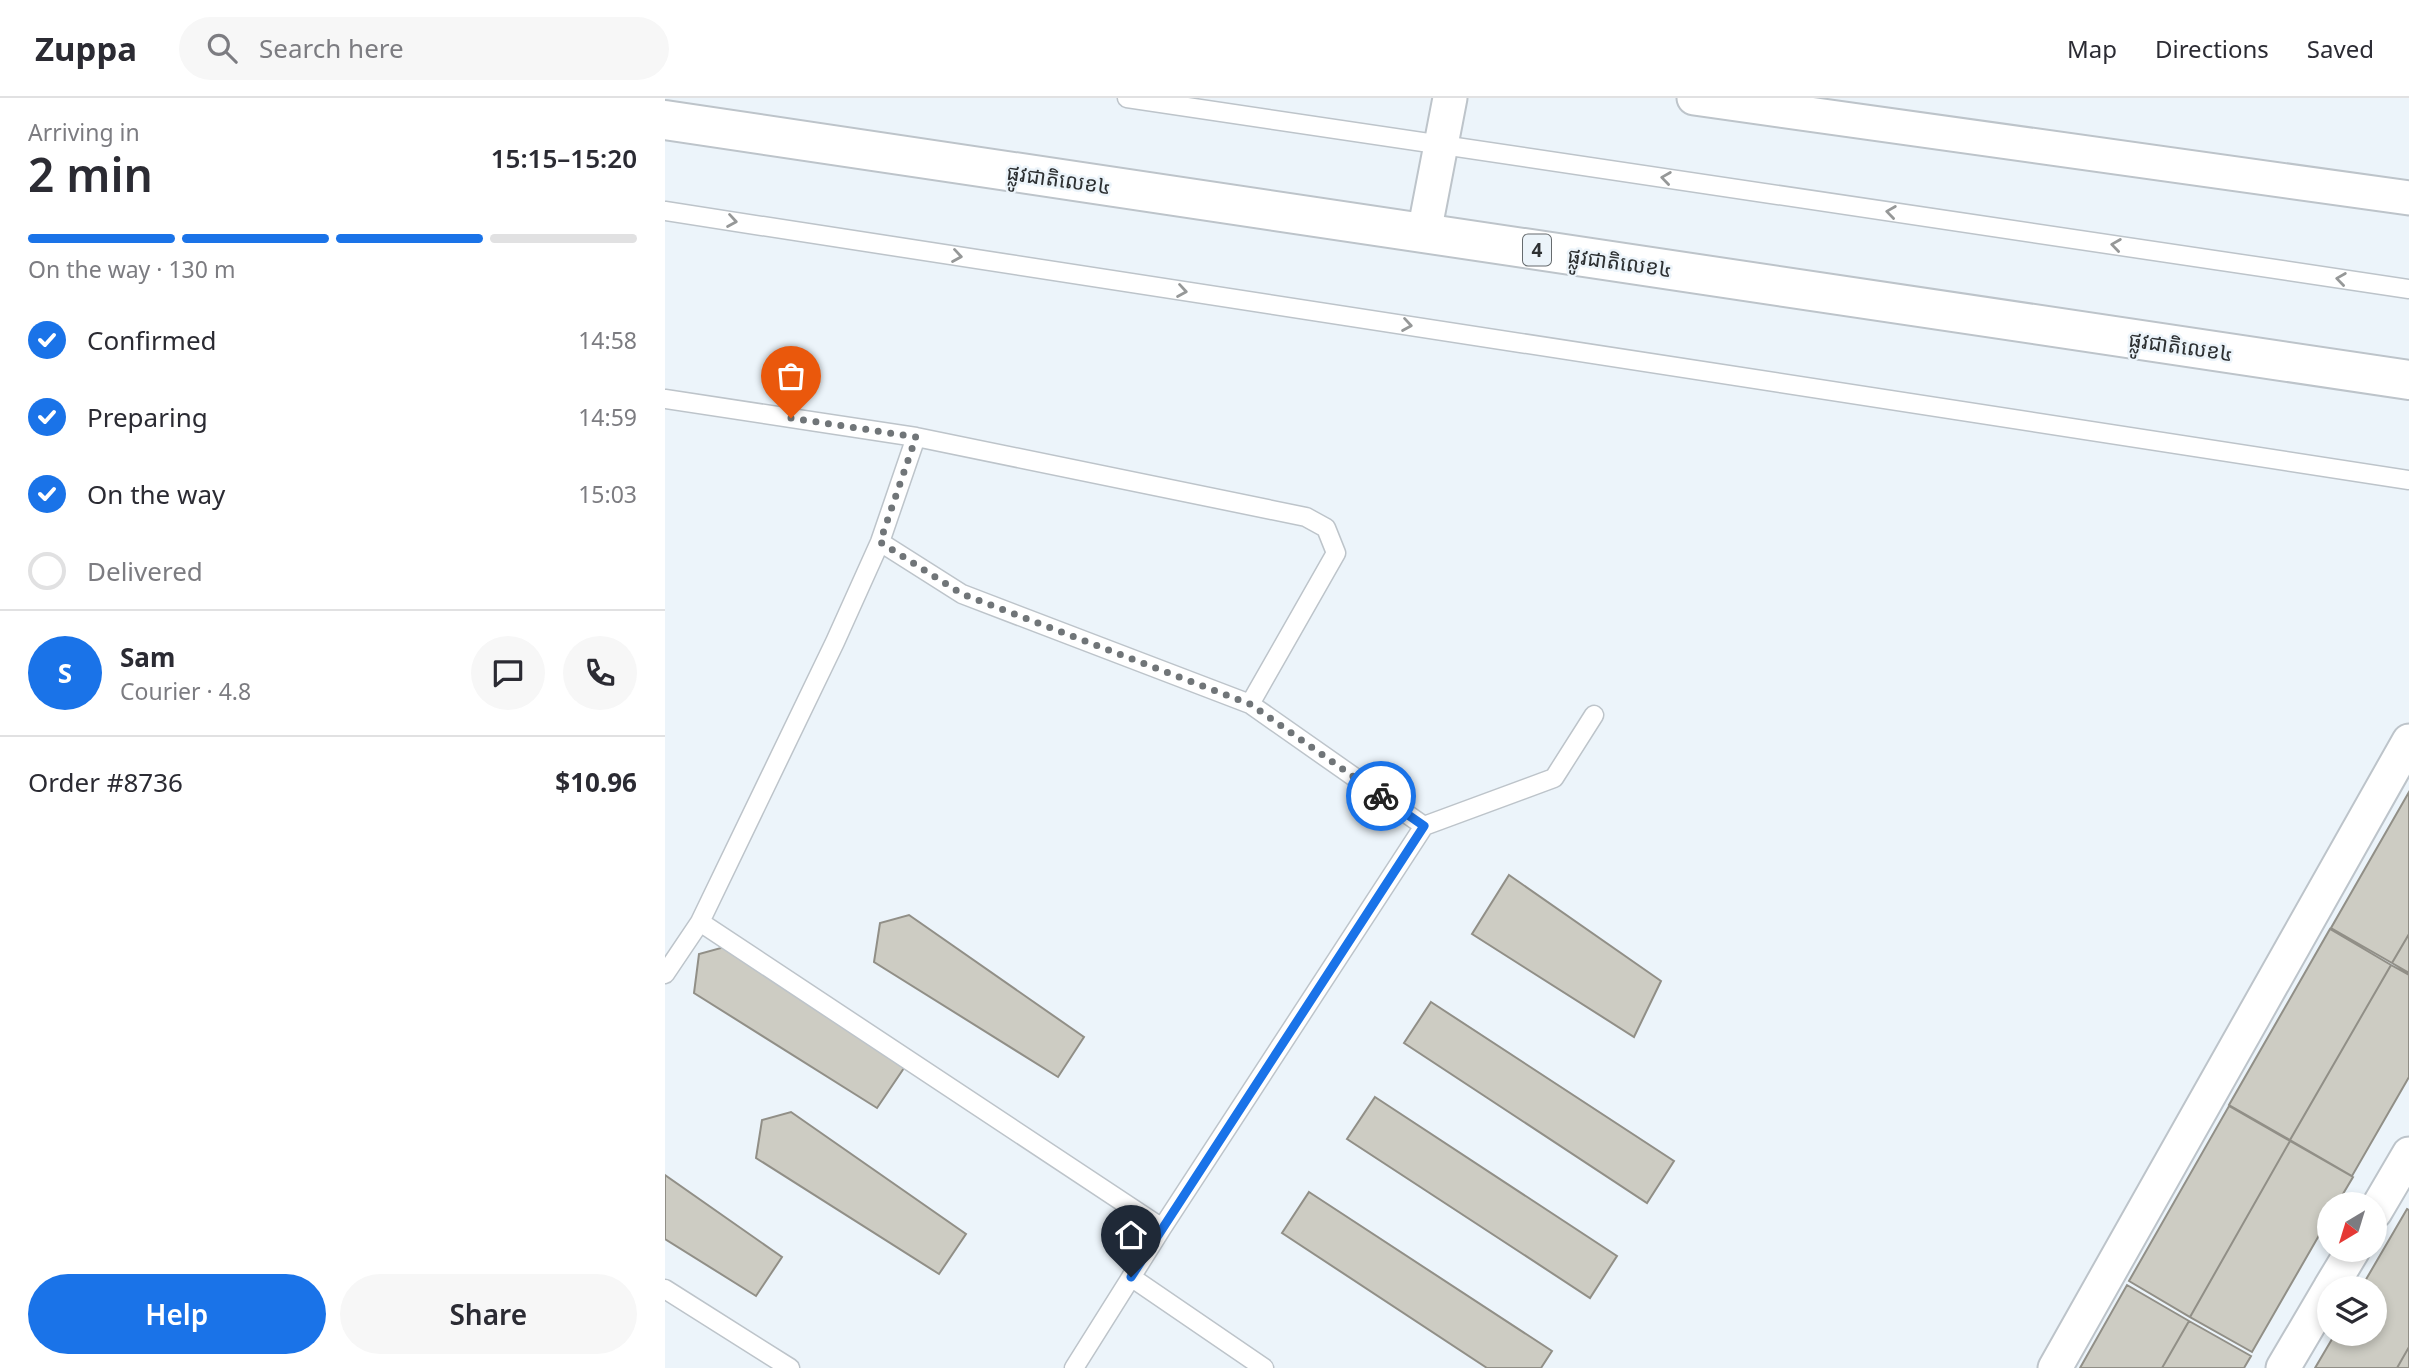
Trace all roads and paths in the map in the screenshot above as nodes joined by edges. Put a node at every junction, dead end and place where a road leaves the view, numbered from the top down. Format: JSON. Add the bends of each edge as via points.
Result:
{"nodes":[{"id":1,"x":1127,"y":98,"type":"edge"},
{"id":2,"x":1450,"y":98,"type":"edge"},
{"id":3,"x":1694,"y":98,"type":"edge"},
{"id":4,"x":665,"y":120,"type":"edge"},
{"id":5,"x":1441,"y":145,"type":"junction"},
{"id":6,"x":2409,"y":198,"type":"edge"},
{"id":7,"x":665,"y":211,"type":"edge"},
{"id":8,"x":1424,"y":233,"type":"junction"},
{"id":9,"x":2409,"y":289,"type":"edge"},
{"id":10,"x":2409,"y":380,"type":"edge"},
{"id":11,"x":665,"y":399,"type":"edge"},
{"id":12,"x":916,"y":437,"type":"junction"},
{"id":13,"x":2409,"y":480,"type":"edge"},
{"id":14,"x":880,"y":542,"type":"junction"},
{"id":15,"x":1250,"y":704,"type":"junction"},
{"id":16,"x":1594,"y":715,"type":"dead end"},
{"id":17,"x":2409,"y":741,"type":"edge"},
{"id":18,"x":1424,"y":826,"type":"junction"},
{"id":19,"x":700,"y":922,"type":"junction"},
{"id":20,"x":665,"y":974,"type":"edge"},
{"id":21,"x":2409,"y":1154,"type":"edge"},
{"id":22,"x":2387,"y":1192,"type":"edge"},
{"id":23,"x":1162,"y":1228,"type":"junction"},
{"id":24,"x":1131,"y":1277,"type":"junction"},
{"id":25,"x":665,"y":1289,"type":"edge"},
{"id":26,"x":2317,"y":1311,"type":"edge"},
{"id":27,"x":790,"y":1368,"type":"edge"},
{"id":28,"x":1074,"y":1368,"type":"edge"},
{"id":29,"x":1264,"y":1368,"type":"edge"},
{"id":30,"x":2055,"y":1368,"type":"edge"},
{"id":31,"x":2283,"y":1368,"type":"edge"}],
"edges":[{"from":1,"to":5,"type":"lane"},
{"from":2,"to":5,"type":"street"},
{"from":3,"to":6,"type":"street"},
{"from":4,"to":8,"type":"highway","name":"ផ្លូវជាតិលេខ៤","number":"4"},
{"from":5,"to":8,"type":"street"},
{"from":9,"to":5,"type":"lane","one_way":true},
{"from":7,"to":13,"type":"lane","one_way":true},
{"from":8,"to":10,"type":"highway","name":"ផ្លូវជាតិលេខ៤","number":"4"},
{"from":11,"to":12,"type":"lane"},
{"from":12,"to":14,"type":"lane"},
{"from":12,"to":15,"type":"lane","via":[[1306,517],[1326,527],[1336,553]]},
{"from":14,"to":15,"type":"lane","via":[[962,594]]},
{"from":14,"to":19,"type":"lane"},
{"from":15,"to":18,"type":"lane"},
{"from":16,"to":18,"type":"lane","via":[[1554,778]]},
{"from":17,"to":30,"type":"street"},
{"from":18,"to":23,"type":"lane"},
{"from":19,"to":20,"type":"lane"},
{"from":19,"to":23,"type":"lane"},
{"from":21,"to":22,"type":"street"},
{"from":23,"to":24,"type":"lane"},
{"from":24,"to":28,"type":"lane"},
{"from":24,"to":29,"type":"lane"},
{"from":25,"to":27,"type":"lane"},
{"from":26,"to":31,"type":"street"}]}
